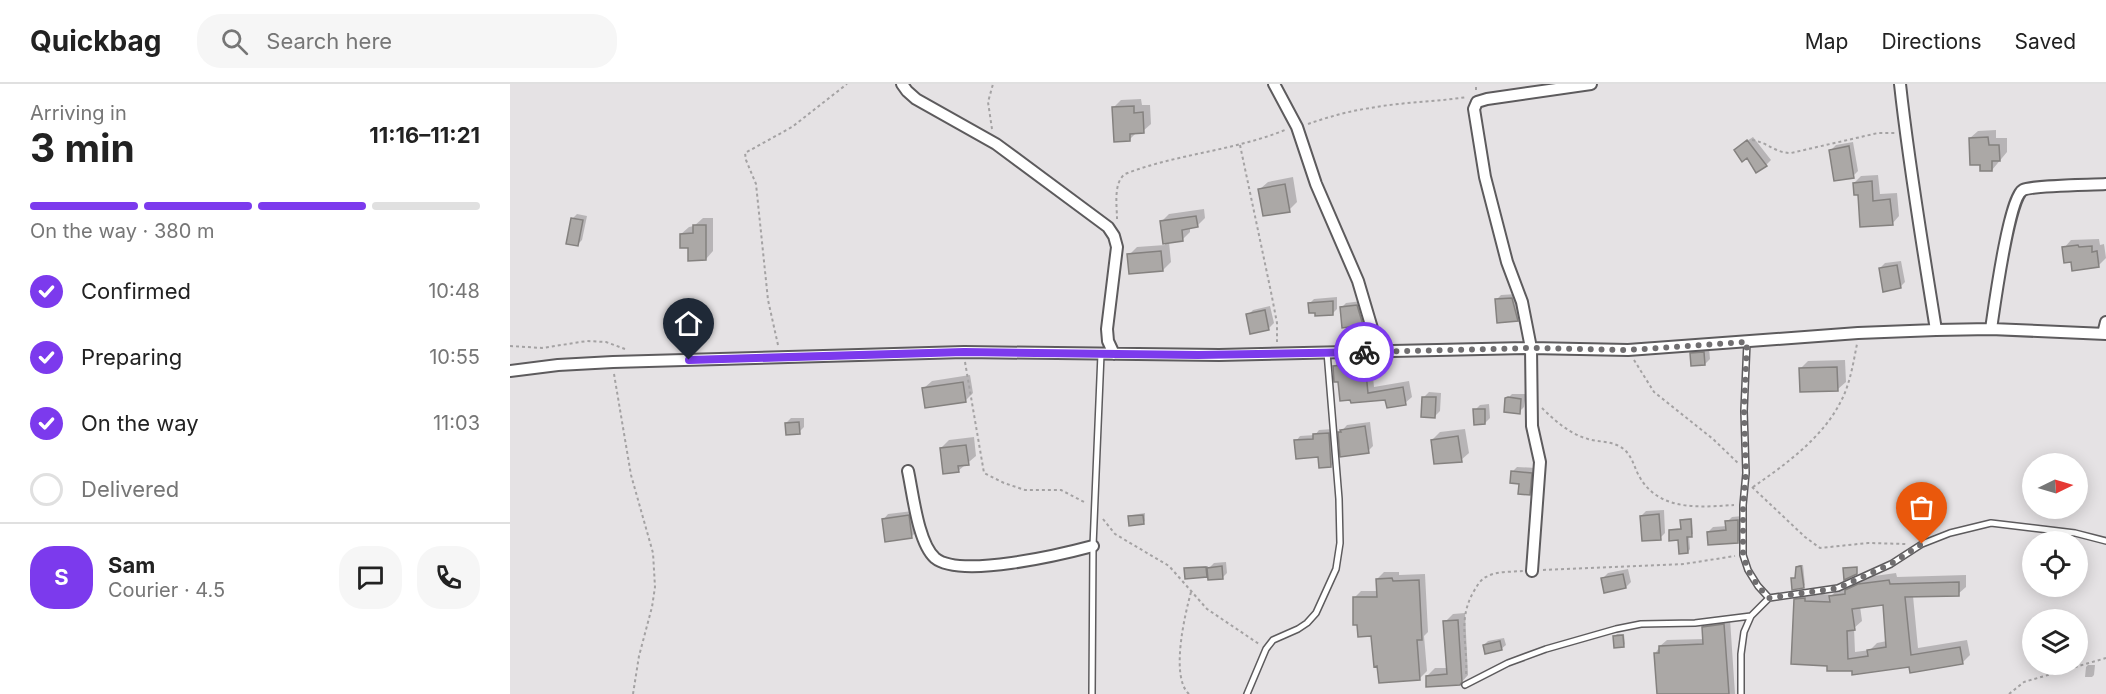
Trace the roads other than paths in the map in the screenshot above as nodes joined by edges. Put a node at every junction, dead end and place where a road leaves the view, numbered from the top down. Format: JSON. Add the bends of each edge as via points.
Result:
{"nodes":[{"id":1,"x":902,"y":84,"type":"edge"},
{"id":2,"x":1274,"y":84,"type":"edge"},
{"id":3,"x":1592,"y":84,"type":"edge"},
{"id":4,"x":1900,"y":84,"type":"edge"},
{"id":5,"x":1561,"y":86,"type":"edge"},
{"id":6,"x":2106,"y":184,"type":"edge"},
{"id":7,"x":2106,"y":322,"type":"edge"},
{"id":8,"x":1991,"y":329,"type":"junction"},
{"id":9,"x":1936,"y":330,"type":"junction"},
{"id":10,"x":2105,"y":334,"type":"edge"},
{"id":11,"x":1747,"y":342,"type":"junction"},
{"id":12,"x":1531,"y":348,"type":"junction"},
{"id":13,"x":1327,"y":352,"type":"junction"},
{"id":14,"x":1379,"y":352,"type":"junction"},
{"id":15,"x":1101,"y":354,"type":"junction"},
{"id":16,"x":1114,"y":354,"type":"junction"},
{"id":17,"x":510,"y":371,"type":"edge"},
{"id":18,"x":908,"y":471,"type":"dead end"},
{"id":19,"x":2106,"y":541,"type":"edge"},
{"id":20,"x":1093,"y":546,"type":"junction"},
{"id":21,"x":1532,"y":571,"type":"road end"},
{"id":22,"x":1769,"y":598,"type":"junction"},
{"id":23,"x":1751,"y":616,"type":"junction"},
{"id":24,"x":1465,"y":685,"type":"road end"},
{"id":25,"x":1092,"y":694,"type":"edge"},
{"id":26,"x":1247,"y":694,"type":"edge"},
{"id":27,"x":1742,"y":694,"type":"edge"}],
"edges":[{"from":1,"to":16,"type":"street","via":[[916,99],[996,144],[1108,227],[1117,247],[1107,329]]},
{"from":2,"to":14,"type":"street","via":[[1297,127],[1316,184],[1358,281]]},
{"from":3,"to":5,"type":"street"},
{"from":4,"to":9,"type":"street"},
{"from":5,"to":12,"type":"street","via":[[1487,99],[1477,102],[1474,109],[1485,177],[1507,262],[1522,302]]},
{"from":6,"to":8,"type":"street","via":[[2039,187],[2018,194]]},
{"from":7,"to":10,"type":"street"},
{"from":8,"to":9,"type":"street"},
{"from":8,"to":10,"type":"street"},
{"from":9,"to":11,"type":"street"},
{"from":11,"to":12,"type":"street","via":[[1628,350]]},
{"from":11,"to":22,"type":"lane","via":[[1743,555],[1748,570]]},
{"from":12,"to":14,"type":"street"},
{"from":12,"to":21,"type":"street","via":[[1532,426],[1540,462]]},
{"from":13,"to":14,"type":"street"},
{"from":13,"to":16,"type":"street"},
{"from":13,"to":26,"type":"lane","via":[[1339,499],[1336,569],[1316,613],[1298,629],[1273,640],[1266,649]]},
{"from":15,"to":16,"type":"street"},
{"from":15,"to":17,"type":"street","via":[[964,352],[781,357],[613,362]]},
{"from":15,"to":20,"type":"lane"},
{"from":18,"to":20,"type":"street","via":[[927,548],[936,559],[949,565],[1031,561]]},
{"from":19,"to":22,"type":"lane","via":[[2075,533],[1991,523],[1922,544],[1891,564],[1838,588]]},
{"from":20,"to":25,"type":"lane"},
{"from":22,"to":23,"type":"lane"},
{"from":23,"to":24,"type":"lane","via":[[1616,629],[1508,663]]},
{"from":23,"to":27,"type":"lane","via":[[1741,654]]}]}
